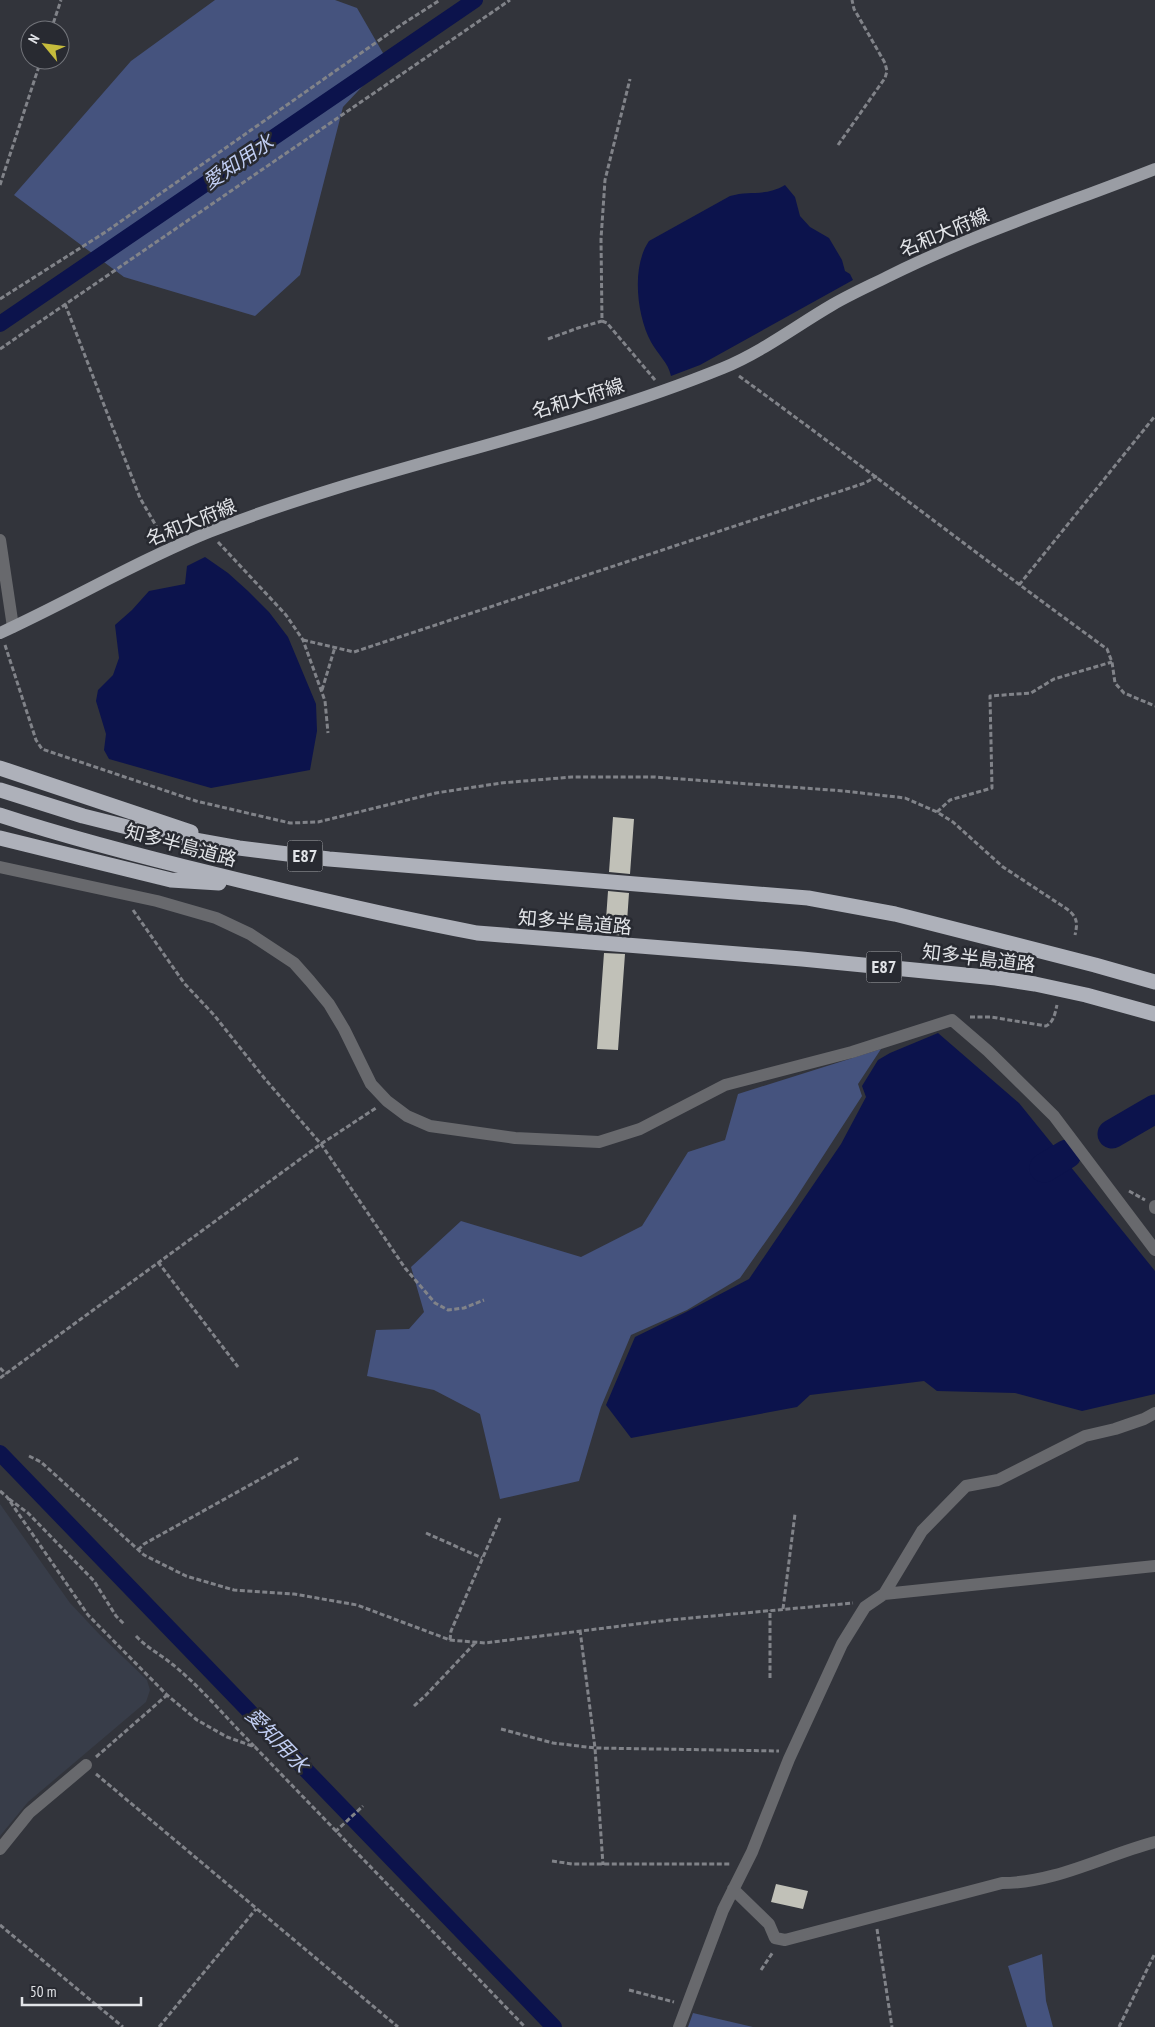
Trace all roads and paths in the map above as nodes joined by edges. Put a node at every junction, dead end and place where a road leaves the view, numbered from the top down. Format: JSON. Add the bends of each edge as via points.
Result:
{"nodes":[{"id":1,"x":61,"y":0,"type":"edge"},
{"id":2,"x":440,"y":0,"type":"edge"},
{"id":3,"x":510,"y":0,"type":"edge"},
{"id":4,"x":852,"y":0,"type":"edge"},
{"id":5,"x":54,"y":20,"type":"edge"},
{"id":6,"x":38,"y":70,"type":"edge"},
{"id":7,"x":630,"y":79,"type":"dead end"},
{"id":8,"x":838,"y":145,"type":"dead end"},
{"id":9,"x":1155,"y":169,"type":"edge"},
{"id":10,"x":0,"y":185,"type":"edge"},
{"id":11,"x":0,"y":300,"type":"edge"},
{"id":12,"x":65,"y":304,"type":"junction"},
{"id":13,"x":602,"y":321,"type":"junction"},
{"id":14,"x":548,"y":339,"type":"dead end"},
{"id":15,"x":0,"y":349,"type":"edge"},
{"id":16,"x":726,"y":367,"type":"junction"},
{"id":17,"x":661,"y":392,"type":"junction"},
{"id":18,"x":1155,"y":416,"type":"edge"},
{"id":19,"x":877,"y":476,"type":"junction"},
{"id":20,"x":208,"y":533,"type":"junction"},
{"id":21,"x":0,"y":540,"type":"edge"},
{"id":22,"x":171,"y":550,"type":"junction"},
{"id":23,"x":1019,"y":585,"type":"junction"},
{"id":24,"x":13,"y":627,"type":"junction"},
{"id":25,"x":0,"y":633,"type":"edge"},
{"id":26,"x":303,"y":640,"type":"junction"},
{"id":27,"x":335,"y":647,"type":"junction"},
{"id":28,"x":1112,"y":662,"type":"junction"},
{"id":29,"x":322,"y":691,"type":"junction"},
{"id":30,"x":1155,"y":706,"type":"edge"},
{"id":31,"x":328,"y":733,"type":"dead end"},
{"id":32,"x":0,"y":768,"type":"edge"},
{"id":33,"x":0,"y":790,"type":"edge"},
{"id":34,"x":937,"y":812,"type":"junction"},
{"id":35,"x":0,"y":815,"type":"edge"},
{"id":36,"x":0,"y":838,"type":"edge"},
{"id":37,"x":239,"y":848,"type":"junction"},
{"id":38,"x":0,"y":867,"type":"edge"},
{"id":39,"x":261,"y":886,"type":"junction"},
{"id":40,"x":126,"y":894,"type":"junction"},
{"id":41,"x":1075,"y":935,"type":"dead end"},
{"id":42,"x":1155,"y":982,"type":"edge"},
{"id":43,"x":1057,"y":1004,"type":"dead end"},
{"id":44,"x":1155,"y":1014,"type":"edge"},
{"id":45,"x":952,"y":1020,"type":"junction"},
{"id":46,"x":387,"y":1101,"type":"junction"},
{"id":47,"x":321,"y":1144,"type":"junction"},
{"id":48,"x":1155,"y":1250,"type":"edge"},
{"id":49,"x":158,"y":1262,"type":"junction"},
{"id":50,"x":484,"y":1300,"type":"dead end"},
{"id":51,"x":238,"y":1367,"type":"dead end"},
{"id":52,"x":0,"y":1368,"type":"edge"},
{"id":53,"x":6,"y":1374,"type":"junction"},
{"id":54,"x":0,"y":1378,"type":"edge"},
{"id":55,"x":1155,"y":1413,"type":"edge"},
{"id":56,"x":29,"y":1456,"type":"dead end"},
{"id":57,"x":300,"y":1457,"type":"dead end"},
{"id":58,"x":0,"y":1491,"type":"edge"},
{"id":59,"x":7,"y":1497,"type":"junction"},
{"id":60,"x":795,"y":1514,"type":"dead end"},
{"id":61,"x":500,"y":1518,"type":"dead end"},
{"id":62,"x":426,"y":1532,"type":"dead end"},
{"id":63,"x":138,"y":1550,"type":"junction"},
{"id":64,"x":482,"y":1558,"type":"junction"},
{"id":65,"x":1155,"y":1566,"type":"edge"},
{"id":66,"x":884,"y":1594,"type":"junction"},
{"id":67,"x":865,"y":1607,"type":"junction"},
{"id":68,"x":783,"y":1609,"type":"junction"},
{"id":69,"x":770,"y":1610,"type":"junction"},
{"id":70,"x":125,"y":1625,"type":"dead end"},
{"id":71,"x":580,"y":1630,"type":"junction"},
{"id":72,"x":136,"y":1636,"type":"dead end"},
{"id":73,"x":450,"y":1640,"type":"junction"},
{"id":74,"x":475,"y":1642,"type":"junction"},
{"id":75,"x":770,"y":1678,"type":"dead end"},
{"id":76,"x":167,"y":1695,"type":"junction"},
{"id":77,"x":414,"y":1706,"type":"dead end"},
{"id":78,"x":501,"y":1728,"type":"dead end"},
{"id":79,"x":255,"y":1747,"type":"junction"},
{"id":80,"x":595,"y":1748,"type":"junction"},
{"id":81,"x":791,"y":1754,"type":"junction"},
{"id":82,"x":86,"y":1765,"type":"junction"},
{"id":83,"x":363,"y":1806,"type":"dead end"},
{"id":84,"x":335,"y":1832,"type":"junction"},
{"id":85,"x":1155,"y":1842,"type":"edge"},
{"id":86,"x":0,"y":1849,"type":"edge"},
{"id":87,"x":552,"y":1861,"type":"dead end"},
{"id":88,"x":603,"y":1865,"type":"junction"},
{"id":89,"x":744,"y":1867,"type":"junction"},
{"id":90,"x":733,"y":1889,"type":"junction"},
{"id":91,"x":256,"y":1909,"type":"junction"},
{"id":92,"x":875,"y":1917,"type":"junction"},
{"id":93,"x":0,"y":1925,"type":"edge"},
{"id":94,"x":775,"y":1938,"type":"junction"},
{"id":95,"x":1155,"y":1953,"type":"edge"},
{"id":96,"x":761,"y":1970,"type":"dead end"},
{"id":97,"x":629,"y":1990,"type":"dead end"},
{"id":98,"x":687,"y":2006,"type":"junction"},
{"id":99,"x":122,"y":2027,"type":"edge"},
{"id":100,"x":159,"y":2027,"type":"edge"},
{"id":101,"x":398,"y":2027,"type":"edge"},
{"id":102,"x":525,"y":2027,"type":"edge"},
{"id":103,"x":679,"y":2027,"type":"edge"},
{"id":104,"x":892,"y":2027,"type":"edge"},
{"id":105,"x":1119,"y":2027,"type":"edge"}],
"edges":[{"from":1,"to":5,"type":"path"},
{"from":2,"to":11,"type":"path","via":[[107,231]]},
{"from":3,"to":12,"type":"path"},
{"from":4,"to":8,"type":"path","via":[[887,71]]},
{"from":6,"to":10,"type":"path"},
{"from":7,"to":13,"type":"path","via":[[605,180],[601,239]]},
{"from":9,"to":16,"type":"main road","name":"名和大府線","via":[[968,240],[891,275],[833,304]]},
{"from":12,"to":15,"type":"path"},
{"from":12,"to":22,"type":"path","via":[[140,498]]},
{"from":13,"to":14,"type":"path"},
{"from":13,"to":17,"type":"path","via":[[660,384]]},
{"from":16,"to":17,"type":"main road","name":"名和大府線"},
{"from":16,"to":19,"type":"path"},
{"from":17,"to":20,"type":"main road","name":"名和大府線","via":[[577,420],[368,479]]},
{"from":18,"to":23,"type":"path"},
{"from":19,"to":23,"type":"path"},
{"from":19,"to":27,"type":"path","via":[[865,483],[354,652]]},
{"from":20,"to":22,"type":"main road","name":"名和大府線"},
{"from":20,"to":26,"type":"path","via":[[286,615]]},
{"from":21,"to":24,"type":"street"},
{"from":22,"to":24,"type":"main road","name":"名和大府線"},
{"from":23,"to":28,"type":"path","via":[[1106,649]]},
{"from":24,"to":25,"type":"main road","name":"名和大府線"},
{"from":25,"to":34,"type":"path","via":[[36,740],[42,748],[196,801],[290,823],[318,822],[436,793],[572,777],[654,776],[844,791],[905,798]]},
{"from":26,"to":27,"type":"path"},
{"from":26,"to":29,"type":"path"},
{"from":27,"to":29,"type":"path"},
{"from":28,"to":30,"type":"path","via":[[1115,683],[1124,693]]},
{"from":28,"to":34,"type":"path","via":[[1054,679],[1031,693],[990,696],[992,788],[950,800]]},
{"from":29,"to":31,"type":"path","via":[[326,701]]},
{"from":32,"to":37,"type":"highway"},
{"from":33,"to":37,"type":"highway","name":"知多半島道路","number":"E87","via":[[139,830]]},
{"from":34,"to":41,"type":"path","via":[[1003,866],[1075,916]]},
{"from":35,"to":39,"type":"highway","name":"知多半島道路","number":"E87"},
{"from":36,"to":39,"type":"highway","via":[[171,880]]},
{"from":37,"to":42,"type":"highway","name":"知多半島道路","number":"E87","via":[[339,860],[808,898],[895,914]]},
{"from":38,"to":40,"type":"street"},
{"from":39,"to":44,"type":"highway","name":"知多半島道路","number":"E87","via":[[477,933],[996,978],[1086,995]]},
{"from":40,"to":46,"type":"street","via":[[216,918],[250,934],[294,963],[329,1004],[371,1084]]},
{"from":40,"to":47,"type":"path","via":[[129,904],[184,982]]},
{"from":43,"to":45,"type":"path","via":[[1054,1017],[1046,1026],[991,1017]]},
{"from":45,"to":46,"type":"street","via":[[852,1052],[725,1085],[640,1129],[599,1142],[515,1138],[430,1126],[407,1116]]},
{"from":45,"to":48,"type":"street","via":[[1054,1116]]},
{"from":46,"to":47,"type":"path"},
{"from":47,"to":49,"type":"path"},
{"from":47,"to":50,"type":"path","via":[[405,1268],[435,1303],[448,1310]]},
{"from":49,"to":51,"type":"path"},
{"from":49,"to":53,"type":"path"},
{"from":52,"to":53,"type":"path"},
{"from":53,"to":54,"type":"path"},
{"from":55,"to":66,"type":"street","via":[[1115,1429],[1085,1436],[998,1480],[966,1486],[922,1531]]},
{"from":56,"to":63,"type":"path","via":[[41,1462]]},
{"from":57,"to":63,"type":"path"},
{"from":58,"to":59,"type":"path"},
{"from":59,"to":70,"type":"path","via":[[28,1513],[94,1581]]},
{"from":59,"to":76,"type":"path","via":[[88,1615]]},
{"from":60,"to":68,"type":"path"},
{"from":61,"to":64,"type":"path"},
{"from":62,"to":64,"type":"path"},
{"from":63,"to":73,"type":"path","via":[[160,1564],[211,1585],[294,1594],[357,1606]]},
{"from":64,"to":73,"type":"path"},
{"from":65,"to":66,"type":"street"},
{"from":66,"to":67,"type":"street"},
{"from":67,"to":68,"type":"path","via":[[851,1603]]},
{"from":67,"to":81,"type":"street","via":[[842,1644]]},
{"from":68,"to":69,"type":"path"},
{"from":69,"to":71,"type":"path"},
{"from":69,"to":75,"type":"path"},
{"from":71,"to":74,"type":"path"},
{"from":71,"to":80,"type":"path"},
{"from":72,"to":79,"type":"path","via":[[193,1683]]},
{"from":73,"to":74,"type":"path"},
{"from":74,"to":77,"type":"path"},
{"from":76,"to":79,"type":"path","via":[[197,1720],[227,1737]]},
{"from":76,"to":82,"type":"path"},
{"from":78,"to":80,"type":"path","via":[[553,1742]]},
{"from":79,"to":84,"type":"path"},
{"from":80,"to":81,"type":"path","via":[[785,1751]]},
{"from":80,"to":88,"type":"path"},
{"from":81,"to":89,"type":"street"},
{"from":82,"to":86,"type":"street","via":[[29,1813]]},
{"from":82,"to":91,"type":"path"},
{"from":83,"to":84,"type":"path"},
{"from":84,"to":102,"type":"path"},
{"from":85,"to":92,"type":"street","via":[[1057,1875],[1002,1884]]},
{"from":87,"to":88,"type":"path"},
{"from":88,"to":89,"type":"path","via":[[732,1864]]},
{"from":89,"to":90,"type":"street"},
{"from":90,"to":94,"type":"street","via":[[768,1924]]},
{"from":90,"to":98,"type":"street"},
{"from":91,"to":100,"type":"path"},
{"from":91,"to":101,"type":"path"},
{"from":92,"to":94,"type":"street","via":[[785,1940]]},
{"from":92,"to":104,"type":"path"},
{"from":93,"to":99,"type":"path"},
{"from":94,"to":96,"type":"path","via":[[776,1945]]},
{"from":95,"to":105,"type":"path"},
{"from":97,"to":98,"type":"path"},
{"from":98,"to":103,"type":"street"}]}
